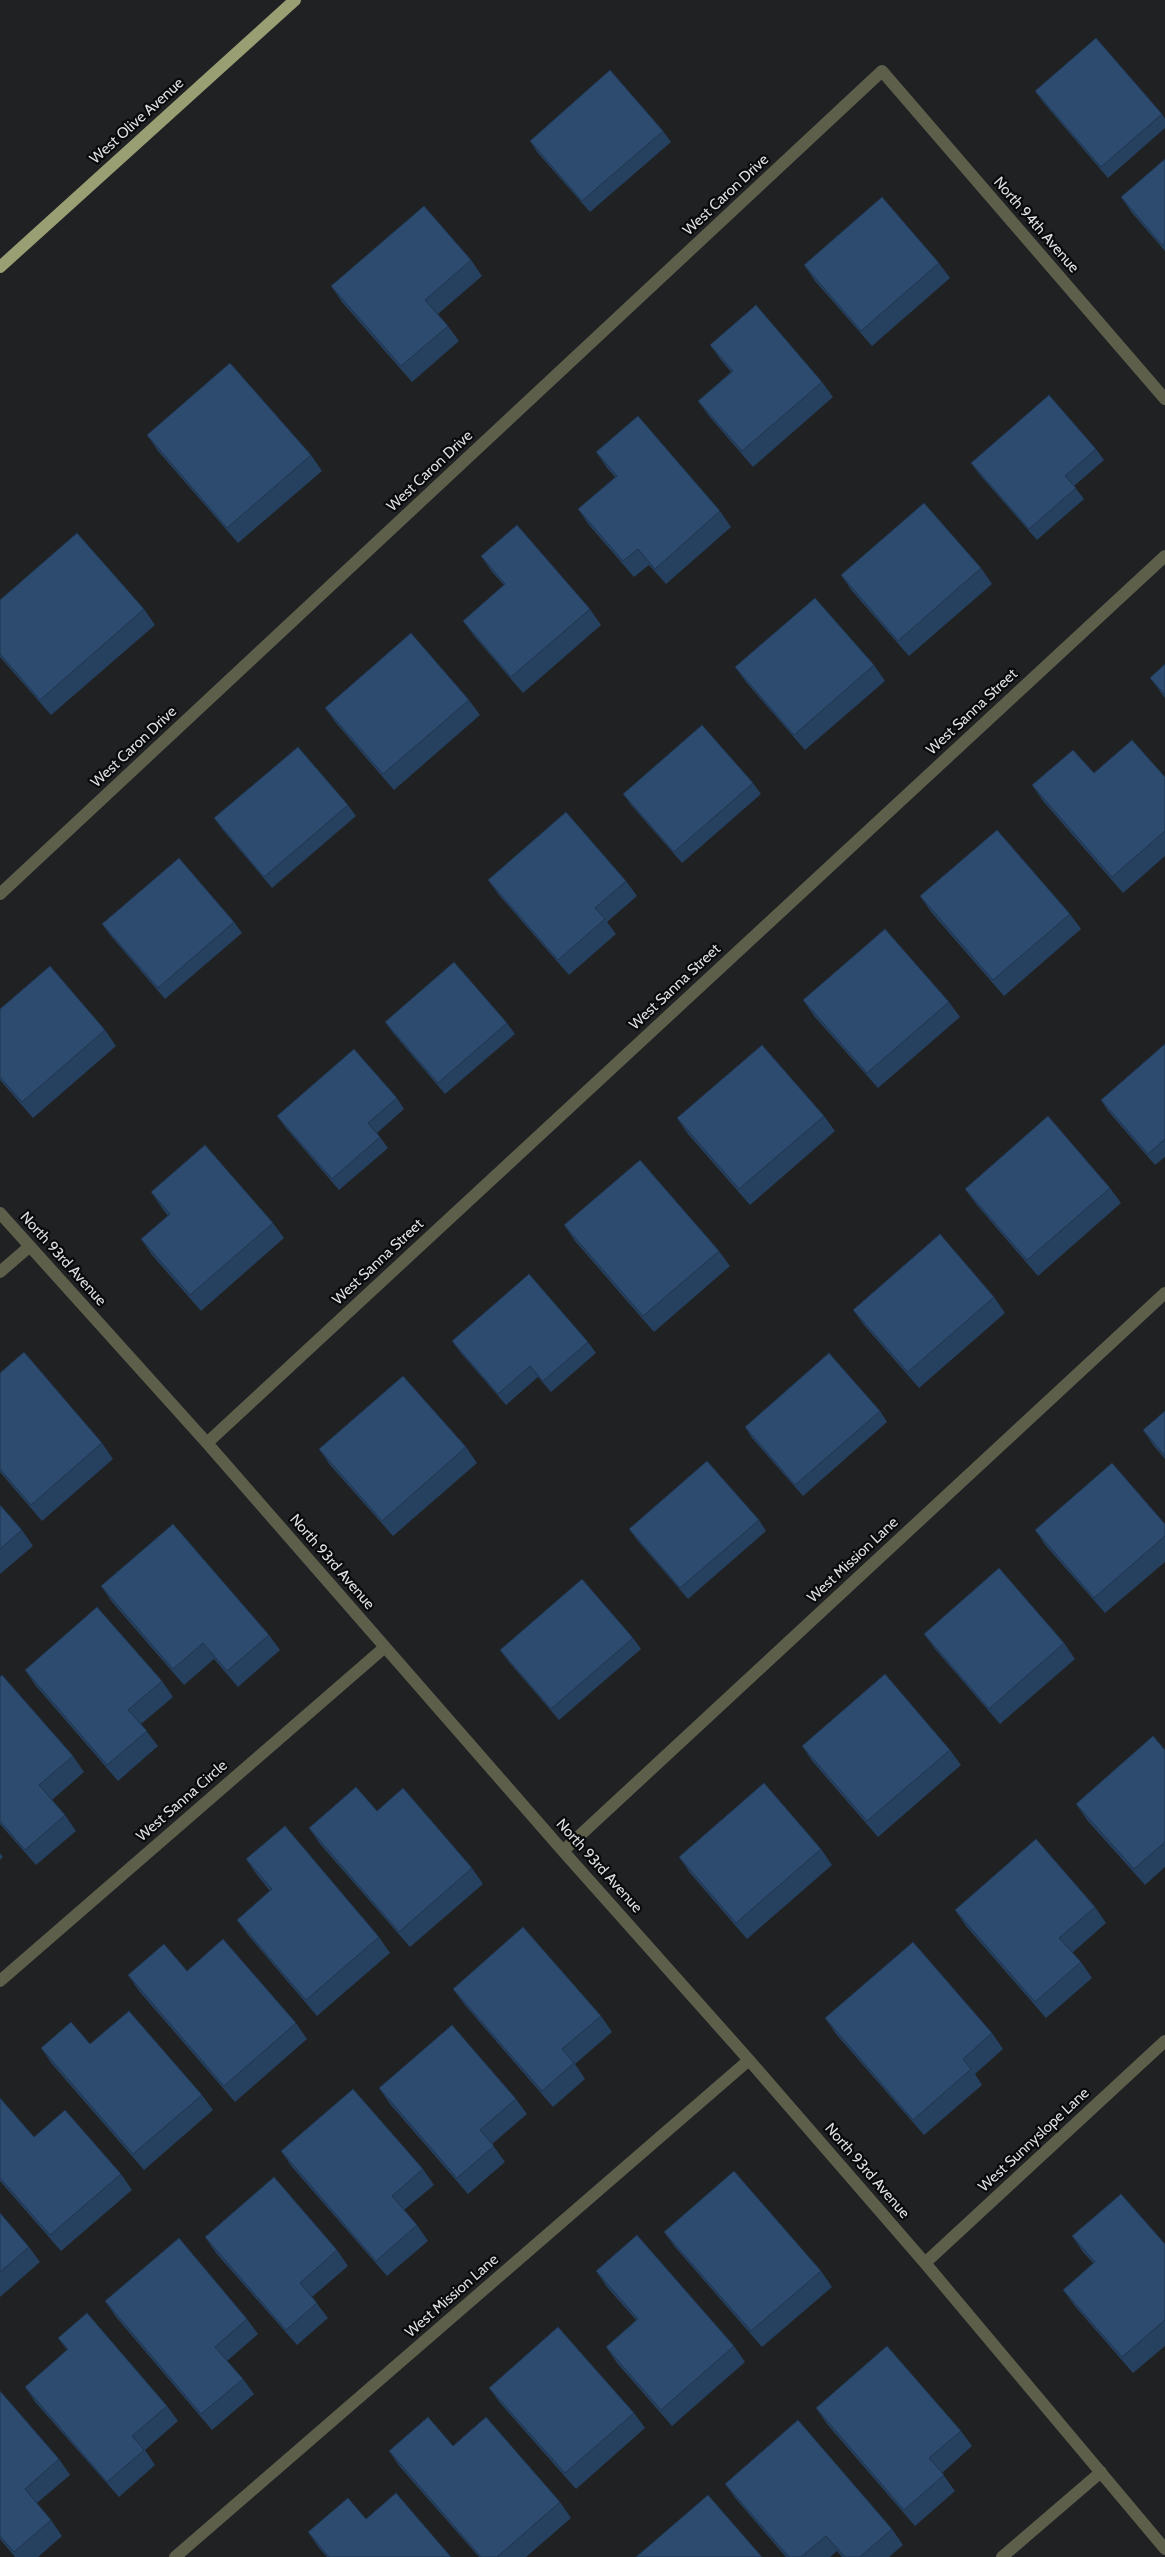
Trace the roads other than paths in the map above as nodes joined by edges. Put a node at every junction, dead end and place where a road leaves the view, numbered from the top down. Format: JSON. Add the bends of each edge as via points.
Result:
{"nodes":[{"id":1,"x":295,"y":0,"type":"edge"},
{"id":2,"x":882,"y":71,"type":"joint"},
{"id":3,"x":0,"y":267,"type":"edge"},
{"id":4,"x":1165,"y":399,"type":"edge"},
{"id":5,"x":1165,"y":556,"type":"edge"},
{"id":6,"x":0,"y":894,"type":"edge"},
{"id":7,"x":0,"y":1213,"type":"edge"},
{"id":8,"x":29,"y":1247,"type":"junction"},
{"id":9,"x":0,"y":1272,"type":"edge"},
{"id":10,"x":1165,"y":1293,"type":"edge"},
{"id":11,"x":207,"y":1442,"type":"junction"},
{"id":12,"x":385,"y":1647,"type":"junction"},
{"id":13,"x":563,"y":1850,"type":"junction"},
{"id":14,"x":0,"y":1981,"type":"edge"},
{"id":15,"x":1165,"y":2041,"type":"edge"},
{"id":16,"x":749,"y":2060,"type":"junction"},
{"id":17,"x":925,"y":2263,"type":"junction"},
{"id":18,"x":1101,"y":2472,"type":"junction"},
{"id":19,"x":1165,"y":2549,"type":"edge"},
{"id":20,"x":175,"y":2557,"type":"edge"},
{"id":21,"x":1002,"y":2557,"type":"edge"}],
"edges":[{"from":1,"to":3,"type":"main road","name":"West Olive Avenue"},
{"from":2,"to":4,"type":"street","name":"North 94th Avenue"},
{"from":2,"to":6,"type":"street","name":"West Caron Drive"},
{"from":5,"to":11,"type":"street","name":"West Sanna Street"},
{"from":7,"to":8,"type":"street","name":"North 93rd Avenue"},
{"from":8,"to":9,"type":"street"},
{"from":8,"to":11,"type":"street","name":"North 93rd Avenue"},
{"from":10,"to":13,"type":"street","name":"West Mission Lane"},
{"from":11,"to":12,"type":"street","name":"North 93rd Avenue"},
{"from":12,"to":13,"type":"street","name":"North 93rd Avenue"},
{"from":12,"to":14,"type":"street","name":"West Sanna Circle"},
{"from":13,"to":16,"type":"street","name":"North 93rd Avenue"},
{"from":15,"to":17,"type":"street","name":"West Sunnyslope Lane"},
{"from":16,"to":17,"type":"street","name":"North 93rd Avenue"},
{"from":16,"to":20,"type":"street","name":"West Mission Lane"},
{"from":17,"to":18,"type":"street","name":"North 93rd Avenue"},
{"from":18,"to":19,"type":"street","name":"North 93rd Avenue"},
{"from":18,"to":21,"type":"street"}]}
